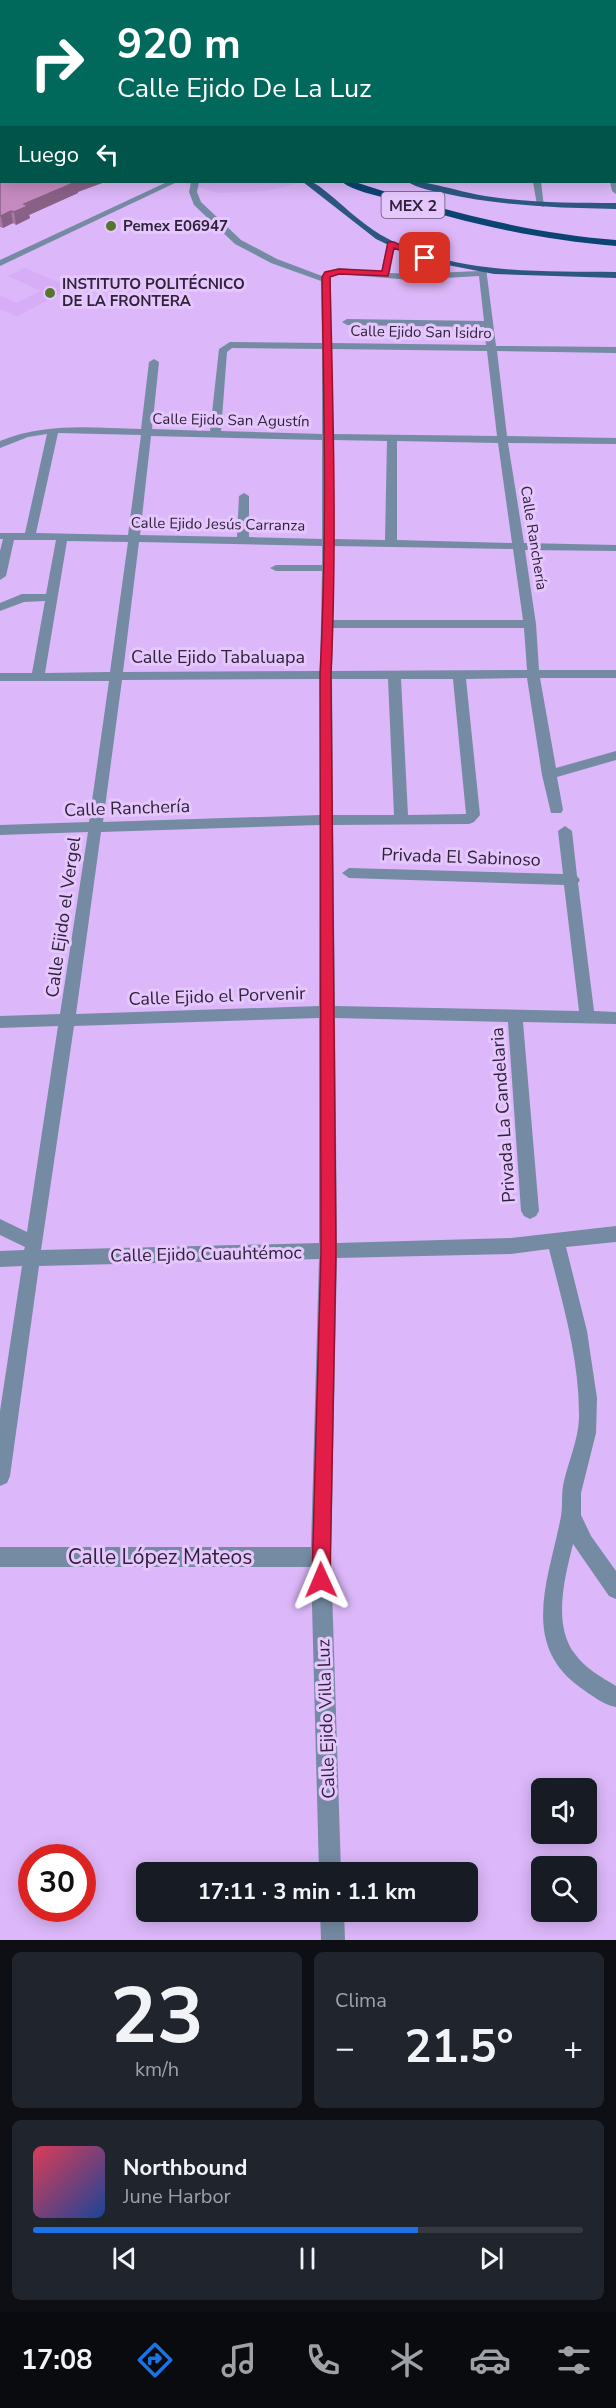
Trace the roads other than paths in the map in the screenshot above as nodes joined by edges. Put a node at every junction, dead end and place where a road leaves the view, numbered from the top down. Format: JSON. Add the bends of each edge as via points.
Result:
{"nodes":[{"id":1,"x":170,"y":183,"type":"edge"},
{"id":2,"x":195,"y":183,"type":"edge"},
{"id":3,"x":308,"y":183,"type":"edge"},
{"id":4,"x":350,"y":183,"type":"edge"},
{"id":5,"x":381,"y":183,"type":"edge"},
{"id":6,"x":416,"y":183,"type":"edge"},
{"id":7,"x":537,"y":183,"type":"edge"},
{"id":8,"x":541,"y":205,"type":"junction"},
{"id":9,"x":616,"y":206,"type":"edge"},
{"id":10,"x":616,"y":233,"type":"edge"},
{"id":11,"x":616,"y":243,"type":"edge"},
{"id":12,"x":391,"y":244,"type":"junction"},
{"id":13,"x":0,"y":263,"type":"edge"},
{"id":14,"x":483,"y":271,"type":"junction"},
{"id":15,"x":386,"y":274,"type":"junction"},
{"id":16,"x":616,"y":275,"type":"edge"},
{"id":17,"x":329,"y":276,"type":"junction"},
{"id":18,"x":347,"y":322,"type":"dead end"},
{"id":19,"x":489,"y":324,"type":"junction"},
{"id":20,"x":328,"y":345,"type":"junction"},
{"id":21,"x":491,"y":348,"type":"junction"},
{"id":22,"x":616,"y":350,"type":"edge"},
{"id":23,"x":154,"y":362,"type":"dead end"},
{"id":24,"x":53,"y":430,"type":"junction"},
{"id":25,"x":147,"y":434,"type":"junction"},
{"id":26,"x":215,"y":435,"type":"junction"},
{"id":27,"x":328,"y":437,"type":"junction"},
{"id":28,"x":392,"y":438,"type":"junction"},
{"id":29,"x":502,"y":438,"type":"junction"},
{"id":30,"x":616,"y":441,"type":"edge"},
{"id":31,"x":0,"y":445,"type":"edge"},
{"id":32,"x":244,"y":496,"type":"dead end"},
{"id":33,"x":5,"y":536,"type":"edge"},
{"id":34,"x":30,"y":536,"type":"junction"},
{"id":35,"x":62,"y":536,"type":"junction"},
{"id":36,"x":136,"y":538,"type":"junction"},
{"id":37,"x":243,"y":540,"type":"junction"},
{"id":38,"x":328,"y":541,"type":"junction"},
{"id":39,"x":391,"y":543,"type":"junction"},
{"id":40,"x":517,"y":546,"type":"junction"},
{"id":41,"x":616,"y":548,"type":"edge"},
{"id":42,"x":276,"y":568,"type":"dead end"},
{"id":43,"x":328,"y":568,"type":"junction"},
{"id":44,"x":0,"y":576,"type":"edge"},
{"id":45,"x":51,"y":597,"type":"junction"},
{"id":46,"x":0,"y":607,"type":"edge"},
{"id":47,"x":328,"y":624,"type":"junction"},
{"id":48,"x":530,"y":624,"type":"junction"},
{"id":49,"x":459,"y":673,"type":"junction"},
{"id":50,"x":326,"y":674,"type":"junction"},
{"id":51,"x":394,"y":674,"type":"junction"},
{"id":52,"x":533,"y":674,"type":"junction"},
{"id":53,"x":118,"y":675,"type":"junction"},
{"id":54,"x":38,"y":676,"type":"junction"},
{"id":55,"x":0,"y":677,"type":"edge"},
{"id":56,"x":615,"y":678,"type":"edge"},
{"id":57,"x":616,"y":755,"type":"edge"},
{"id":58,"x":549,"y":775,"type":"junction"},
{"id":59,"x":555,"y":810,"type":"dead end"},
{"id":60,"x":327,"y":819,"type":"junction"},
{"id":61,"x":400,"y":820,"type":"junction"},
{"id":62,"x":94,"y":828,"type":"junction"},
{"id":63,"x":0,"y":830,"type":"edge"},
{"id":64,"x":565,"y":831,"type":"dead end"},
{"id":65,"x":349,"y":873,"type":"dead end"},
{"id":66,"x":573,"y":880,"type":"junction"},
{"id":67,"x":328,"y":1012,"type":"junction"},
{"id":68,"x":515,"y":1016,"type":"junction"},
{"id":69,"x":587,"y":1018,"type":"junction"},
{"id":70,"x":616,"y":1018,"type":"edge"},
{"id":71,"x":69,"y":1020,"type":"junction"},
{"id":72,"x":0,"y":1022,"type":"edge"},
{"id":73,"x":530,"y":1211,"type":"dead end"},
{"id":74,"x":0,"y":1227,"type":"edge"},
{"id":75,"x":616,"y":1234,"type":"edge"},
{"id":76,"x":556,"y":1242,"type":"junction"},
{"id":77,"x":32,"y":1251,"type":"junction"},
{"id":78,"x":328,"y":1251,"type":"junction"},
{"id":79,"x":0,"y":1259,"type":"edge"},
{"id":80,"x":0,"y":1476,"type":"edge"},
{"id":81,"x":571,"y":1514,"type":"junction"},
{"id":82,"x":0,"y":1557,"type":"edge"},
{"id":83,"x":321,"y":1557,"type":"junction"},
{"id":84,"x":616,"y":1589,"type":"edge"},
{"id":85,"x":615,"y":1697,"type":"edge"},
{"id":86,"x":330,"y":1862,"type":"edge"},
{"id":87,"x":332,"y":1922,"type":"edge"},
{"id":88,"x":333,"y":1940,"type":"edge"}],
"edges":[{"from":1,"to":13,"type":"street"},
{"from":2,"to":17,"type":"street","via":[[197,203],[238,242],[274,261]]},
{"from":3,"to":12,"type":"main road","number":"MEX 2"},
{"from":4,"to":11,"type":"highway","number":"MEX 2","via":[[480,224]]},
{"from":5,"to":10,"type":"highway","number":"MEX 2","via":[[498,218]]},
{"from":6,"to":8,"type":"main road","number":"MEX 2","via":[[478,199]]},
{"from":7,"to":8,"type":"street"},
{"from":8,"to":9,"type":"main road","number":"MEX 2"},
{"from":12,"to":14,"type":"main road","number":"MEX 2","via":[[437,261]]},
{"from":12,"to":15,"type":"street"},
{"from":14,"to":15,"type":"street","via":[[418,277]]},
{"from":14,"to":16,"type":"main road","number":"MEX 2"},
{"from":14,"to":19,"type":"street","name":"Calle Ranchería"},
{"from":15,"to":17,"type":"street"},
{"from":17,"to":20,"type":"street","name":"Calle Ejido Villa Luz"},
{"from":18,"to":19,"type":"street"},
{"from":19,"to":21,"type":"street","name":"Calle Ranchería"},
{"from":20,"to":21,"type":"street","name":"Calle Ejido San Isidro"},
{"from":20,"to":26,"type":"street","name":"Calle Ejido San Isidro","via":[[227,346],[222,351]]},
{"from":20,"to":27,"type":"street","name":"Calle Ejido Villa Luz"},
{"from":21,"to":22,"type":"street","name":"Calle Ejido San Isidro"},
{"from":21,"to":29,"type":"street","name":"Calle Ranchería"},
{"from":23,"to":25,"type":"street","name":"Calle Ejido el Vergel"},
{"from":24,"to":25,"type":"street","name":"Calle Ejido San Agustín"},
{"from":24,"to":31,"type":"street","name":"Calle Ejido San Agustín","via":[[26,434]]},
{"from":24,"to":34,"type":"street"},
{"from":25,"to":26,"type":"street","name":"Calle Ejido San Agustín"},
{"from":25,"to":36,"type":"street","name":"Calle Ejido el Vergel"},
{"from":26,"to":27,"type":"street","name":"Calle Ejido San Agustín"},
{"from":27,"to":28,"type":"street","name":"Calle Ejido San Agustín"},
{"from":27,"to":38,"type":"street","name":"Calle Ejido Villa Luz"},
{"from":28,"to":29,"type":"street","name":"Calle Ejido San Agustín"},
{"from":28,"to":39,"type":"street"},
{"from":29,"to":30,"type":"street","name":"Calle Ejido San Agustín"},
{"from":29,"to":40,"type":"street","name":"Calle Ranchería"},
{"from":32,"to":37,"type":"street"},
{"from":33,"to":34,"type":"street","name":"Calle Ejido Jesús Carranza"},
{"from":33,"to":44,"type":"street"},
{"from":34,"to":35,"type":"street","name":"Calle Ejido Jesús Carranza"},
{"from":35,"to":36,"type":"street","name":"Calle Ejido Jesús Carranza"},
{"from":35,"to":45,"type":"street"},
{"from":36,"to":37,"type":"street","name":"Calle Ejido Jesús Carranza"},
{"from":36,"to":53,"type":"street","name":"Calle Ejido el Vergel"},
{"from":37,"to":38,"type":"street","name":"Calle Ejido Jesús Carranza"},
{"from":38,"to":39,"type":"street","name":"Calle Ejido Jesús Carranza"},
{"from":38,"to":43,"type":"street","name":"Calle Ejido Villa Luz"},
{"from":39,"to":40,"type":"street","name":"Calle Ejido Jesús Carranza"},
{"from":40,"to":41,"type":"street","name":"Calle Ejido Jesús Carranza"},
{"from":40,"to":48,"type":"street","name":"Calle Ranchería"},
{"from":42,"to":43,"type":"street"},
{"from":43,"to":47,"type":"street","name":"Calle Ejido Villa Luz"},
{"from":45,"to":46,"type":"street","via":[[22,598]]},
{"from":45,"to":54,"type":"street"},
{"from":47,"to":48,"type":"street"},
{"from":47,"to":50,"type":"street","name":"Calle Ejido Villa Luz"},
{"from":48,"to":52,"type":"street","name":"Calle Ranchería"},
{"from":49,"to":51,"type":"street","name":"Calle Ejido Tabaluapa"},
{"from":49,"to":52,"type":"street","name":"Calle Ejido Tabaluapa"},
{"from":49,"to":61,"type":"street","name":"Calle Ranchería","via":[[473,815]]},
{"from":50,"to":51,"type":"street","name":"Calle Ejido Tabaluapa"},
{"from":50,"to":53,"type":"street","name":"Calle Ejido Tabaluapa"},
{"from":50,"to":60,"type":"street","name":"Calle Ejido Villa Luz"},
{"from":51,"to":61,"type":"street"},
{"from":52,"to":56,"type":"street","name":"Calle Ejido Tabaluapa"},
{"from":52,"to":58,"type":"street","name":"Calle Ranchería"},
{"from":53,"to":54,"type":"street","name":"Calle Ejido Tabaluapa"},
{"from":53,"to":62,"type":"street","name":"Calle Ejido el Vergel"},
{"from":54,"to":55,"type":"street","name":"Calle Ejido Tabaluapa"},
{"from":57,"to":58,"type":"street"},
{"from":58,"to":59,"type":"street","name":"Calle Ranchería"},
{"from":60,"to":61,"type":"street","name":"Calle Ranchería"},
{"from":60,"to":62,"type":"street","name":"Calle Ranchería"},
{"from":60,"to":67,"type":"street","name":"Calle Ejido Villa Luz"},
{"from":62,"to":63,"type":"street","name":"Calle Ranchería"},
{"from":62,"to":71,"type":"street","name":"Calle Ejido el Vergel"},
{"from":64,"to":66,"type":"street","name":"Privada El Sabinoso"},
{"from":65,"to":66,"type":"street","name":"Privada El Sabinoso"},
{"from":66,"to":69,"type":"street","name":"Privada El Sabinoso"},
{"from":67,"to":68,"type":"street","name":"Calle Ejido el Porvenir"},
{"from":67,"to":71,"type":"street","name":"Calle Ejido el Porvenir"},
{"from":67,"to":78,"type":"street","name":"Calle Ejido Villa Luz"},
{"from":68,"to":69,"type":"street","name":"Calle Ejido el Porvenir"},
{"from":68,"to":73,"type":"street","name":"Privada La Candelaria"},
{"from":69,"to":70,"type":"street","name":"Calle Ejido el Porvenir"},
{"from":71,"to":72,"type":"street","name":"Calle Ejido el Porvenir"},
{"from":71,"to":77,"type":"street","name":"Calle Ejido el Vergel"},
{"from":74,"to":77,"type":"street"},
{"from":75,"to":76,"type":"street","name":"Calle Ejido Cuauhtémoc"},
{"from":76,"to":78,"type":"street","name":"Calle Ejido Cuauhtémoc"},
{"from":76,"to":81,"type":"street","via":[[581,1344],[588,1396],[586,1437],[571,1496]]},
{"from":77,"to":78,"type":"street","name":"Calle Ejido Cuauhtémoc"},
{"from":77,"to":79,"type":"street","name":"Calle Ejido Cuauhtémoc"},
{"from":77,"to":80,"type":"street","name":"Calle Ejido el Vergel"},
{"from":78,"to":83,"type":"street","name":"Calle Ejido Villa Luz"},
{"from":81,"to":84,"type":"street"},
{"from":81,"to":85,"type":"street","via":[[556,1584],[555,1631],[568,1663]]},
{"from":82,"to":83,"type":"street","name":"Calle López Mateos"},
{"from":83,"to":86,"type":"street","name":"Calle Ejido Villa Luz"},
{"from":87,"to":88,"type":"street"}]}
